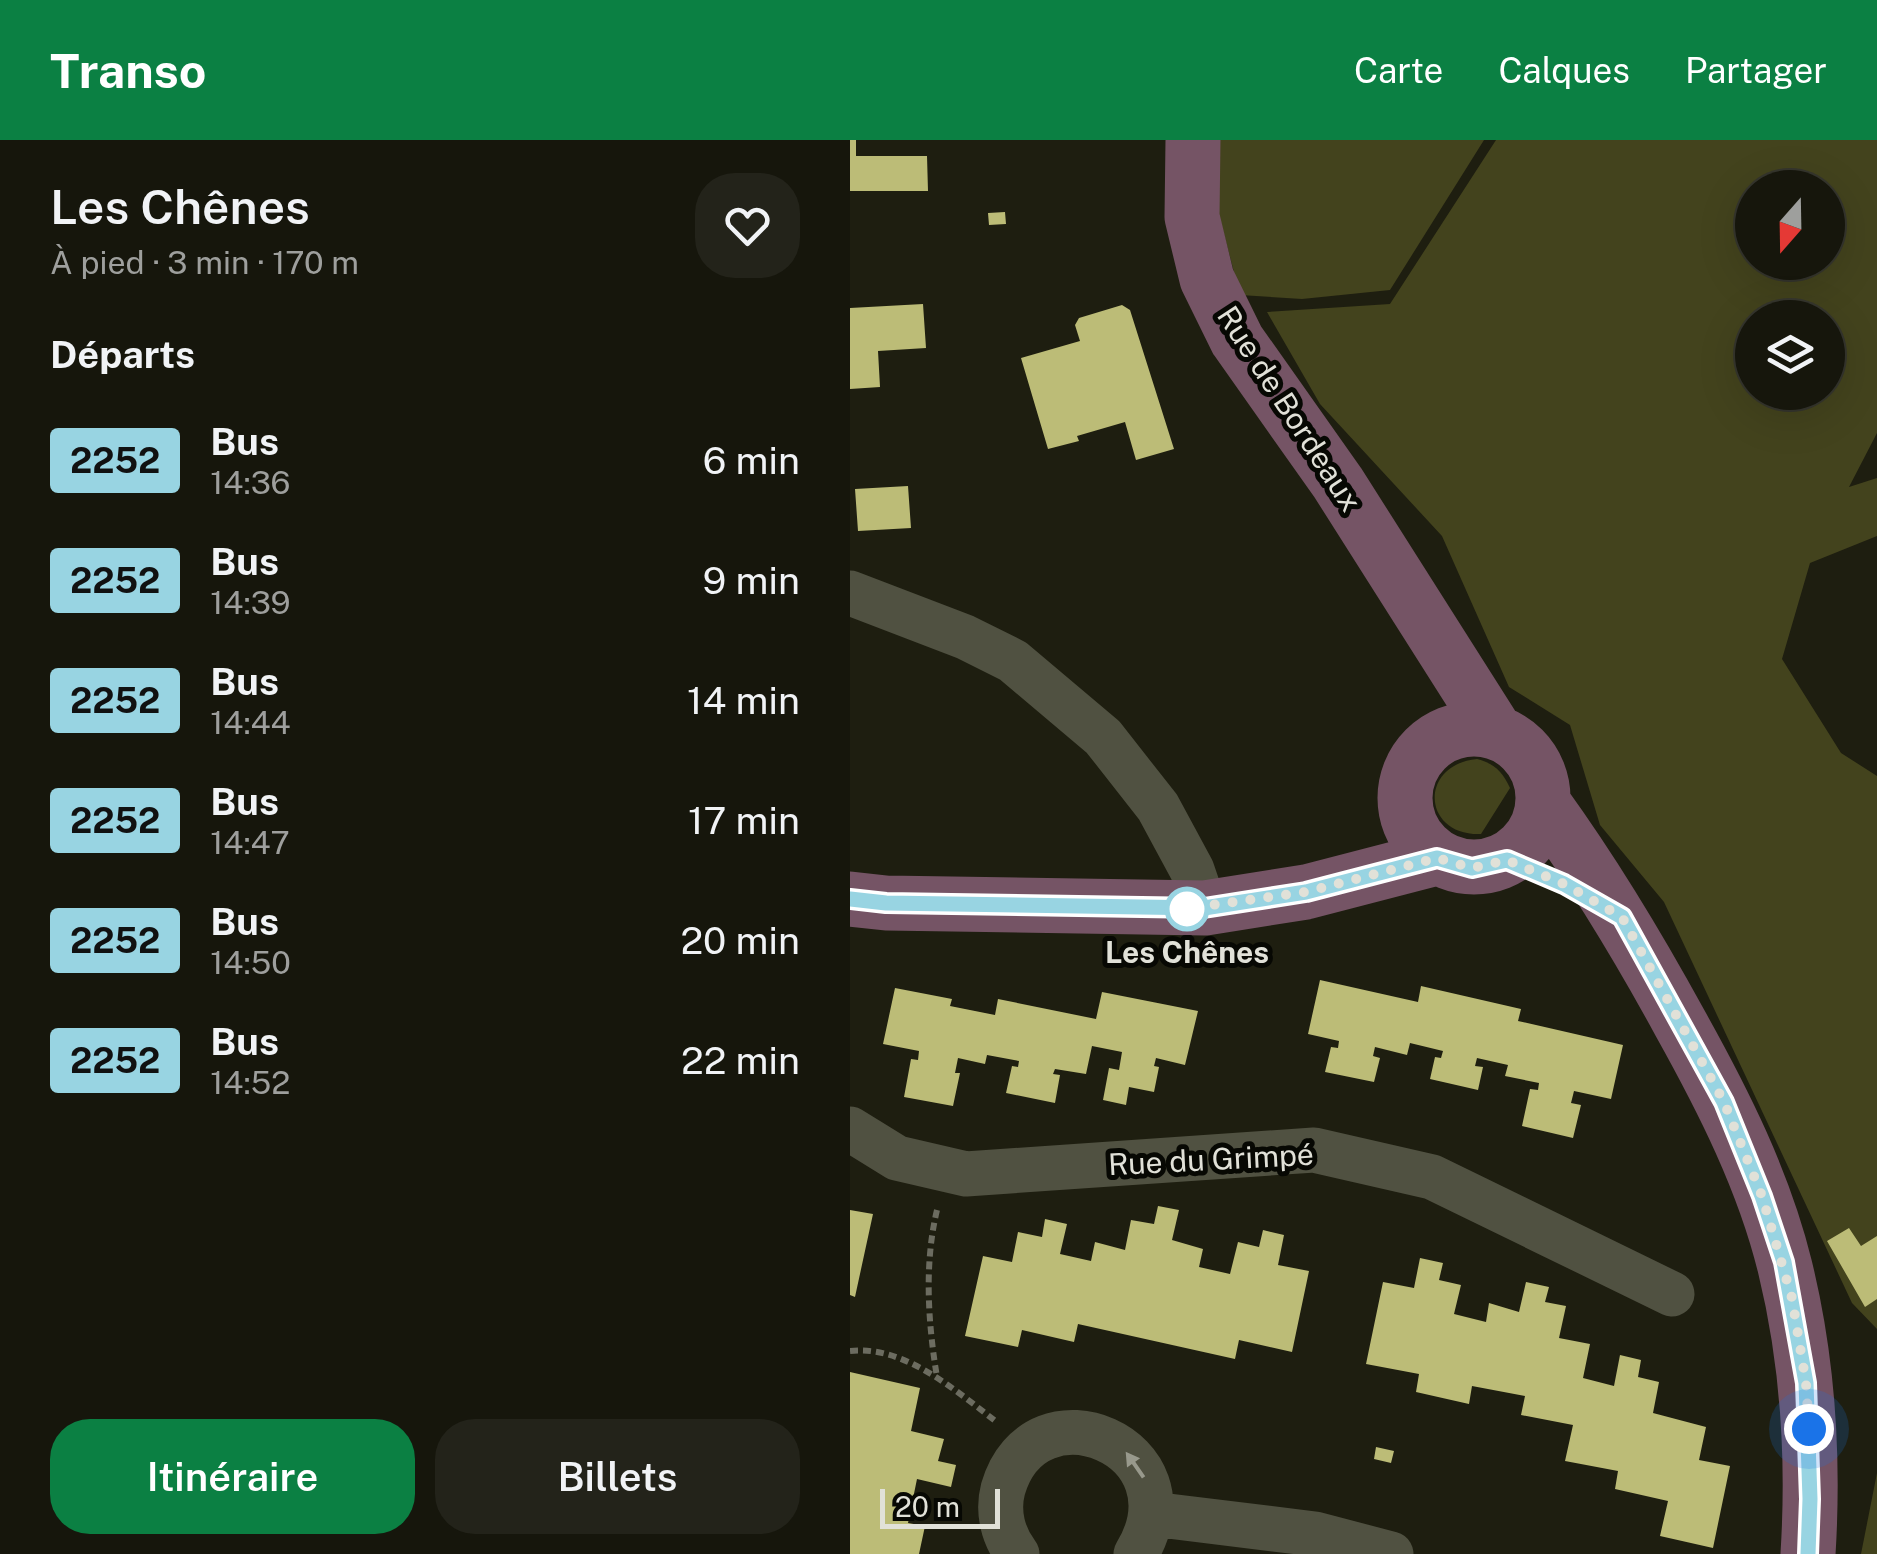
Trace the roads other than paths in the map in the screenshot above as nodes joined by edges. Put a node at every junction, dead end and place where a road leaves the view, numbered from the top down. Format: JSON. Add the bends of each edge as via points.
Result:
{"nodes":[{"id":1,"x":1193,"y":140,"type":"edge"},
{"id":2,"x":850,"y":593,"type":"edge"},
{"id":3,"x":1414,"y":606,"type":"junction"},
{"id":4,"x":1496,"y":732,"type":"junction"},
{"id":5,"x":1414,"y":769,"type":"junction"},
{"id":6,"x":1544,"y":804,"type":"junction"},
{"id":7,"x":1437,"y":858,"type":"junction"},
{"id":8,"x":1507,"y":860,"type":"junction"},
{"id":9,"x":1306,"y":892,"type":"junction"},
{"id":10,"x":850,"y":899,"type":"edge"},
{"id":11,"x":1204,"y":908,"type":"junction"},
{"id":12,"x":1622,"y":917,"type":"junction"},
{"id":13,"x":850,"y":1129,"type":"edge"},
{"id":14,"x":1672,"y":1294,"type":"dead end"},
{"id":15,"x":1144,"y":1534,"type":"edge"},
{"id":16,"x":1017,"y":1554,"type":"edge"},
{"id":17,"x":1391,"y":1554,"type":"edge"},
{"id":18,"x":1808,"y":1554,"type":"edge"}],
"edges":[{"from":1,"to":3,"type":"main road","name":"Rue de Bordeaux","via":[[1192,217],[1206,279],[1237,340],[1338,482]]},
{"from":2,"to":11,"type":"street","via":[[1013,661],[1103,738],[1158,807]]},
{"from":3,"to":4,"type":"main road","name":"Rue de Bordeaux"},
{"from":3,"to":5,"type":"main road","name":"Rue de Bordeaux","via":[[1426,686]]},
{"from":4,"to":5,"type":"main road","via":[[1457,730],[1438,738]]},
{"from":4,"to":6,"type":"main road","via":[[1527,752]]},
{"from":5,"to":7,"type":"main road","via":[[1405,808],[1410,828]]},
{"from":5,"to":9,"type":"main road","via":[[1358,847]]},
{"from":6,"to":8,"type":"main road","via":[[1526,846]]},
{"from":6,"to":12,"type":"main road"},
{"from":7,"to":8,"type":"main road","via":[[1472,868]]},
{"from":7,"to":9,"type":"main road"},
{"from":8,"to":12,"type":"main road"},
{"from":9,"to":11,"type":"main road"},
{"from":10,"to":11,"type":"main road"},
{"from":12,"to":18,"type":"main road","via":[[1724,1102],[1784,1262],[1806,1383]]},
{"from":13,"to":14,"type":"street","name":"Rue du Grimpé","via":[[896,1158],[966,1174],[1314,1150],[1432,1177]]},
{"from":15,"to":16,"type":"street","one_way":true,"via":[[1150,1489],[1138,1465],[1097,1434],[1070,1432],[1046,1438],[1008,1474],[1002,1523]]},
{"from":15,"to":17,"type":"street","via":[[1315,1534]]}]}
